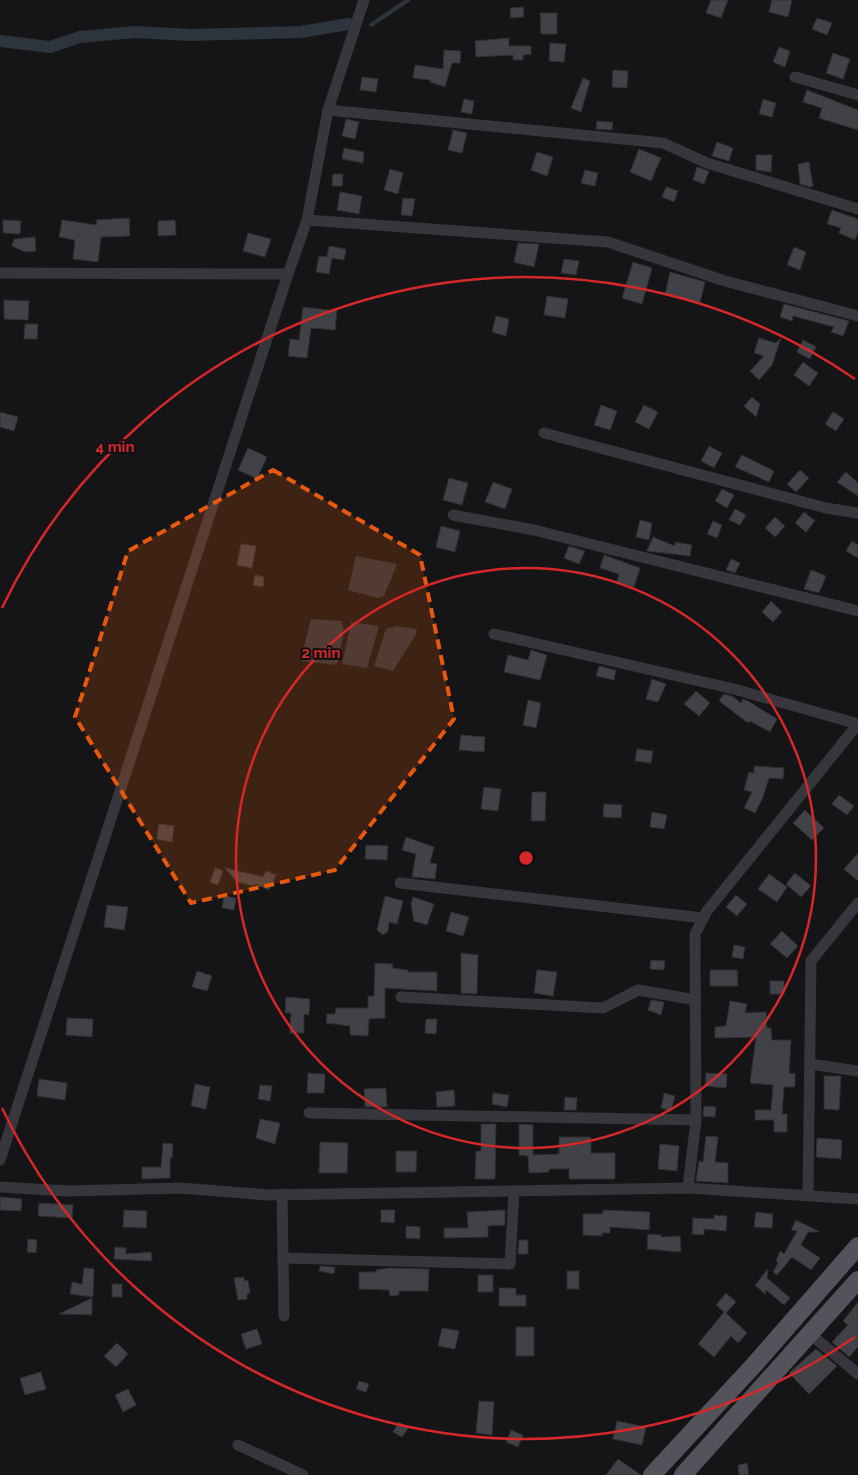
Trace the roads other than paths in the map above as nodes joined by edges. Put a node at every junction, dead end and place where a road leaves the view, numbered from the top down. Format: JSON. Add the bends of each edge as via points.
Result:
{"nodes":[{"id":1,"x":364,"y":0,"type":"edge"},
{"id":2,"x":795,"y":77,"type":"dead end"},
{"id":3,"x":858,"y":95,"type":"edge"},
{"id":4,"x":328,"y":110,"type":"junction"},
{"id":5,"x":858,"y":209,"type":"edge"},
{"id":6,"x":307,"y":220,"type":"junction"},
{"id":7,"x":0,"y":273,"type":"edge"},
{"id":8,"x":288,"y":274,"type":"junction"},
{"id":9,"x":858,"y":316,"type":"edge"},
{"id":10,"x":544,"y":433,"type":"dead end"},
{"id":11,"x":858,"y":513,"type":"edge"},
{"id":12,"x":453,"y":515,"type":"dead end"},
{"id":13,"x":858,"y":611,"type":"edge"},
{"id":14,"x":494,"y":634,"type":"dead end"},
{"id":15,"x":400,"y":883,"type":"dead end"},
{"id":16,"x":858,"y":904,"type":"edge"},
{"id":17,"x":703,"y":918,"type":"junction"},
{"id":18,"x":401,"y":997,"type":"dead end"},
{"id":19,"x":696,"y":1000,"type":"junction"},
{"id":20,"x":810,"y":1064,"type":"junction"},
{"id":21,"x":858,"y":1071,"type":"edge"},
{"id":22,"x":308,"y":1114,"type":"dead end"},
{"id":23,"x":696,"y":1120,"type":"junction"},
{"id":24,"x":0,"y":1160,"type":"edge"},
{"id":25,"x":0,"y":1187,"type":"edge"},
{"id":26,"x":688,"y":1188,"type":"junction"},
{"id":27,"x":514,"y":1191,"type":"junction"},
{"id":28,"x":282,"y":1194,"type":"junction"},
{"id":29,"x":808,"y":1194,"type":"junction"},
{"id":30,"x":858,"y":1199,"type":"edge"},
{"id":31,"x":858,"y":1246,"type":"edge"},
{"id":32,"x":283,"y":1258,"type":"junction"},
{"id":33,"x":858,"y":1280,"type":"edge"},
{"id":34,"x":284,"y":1316,"type":"dead end"},
{"id":35,"x":810,"y":1333,"type":"junction"},
{"id":36,"x":858,"y":1374,"type":"edge"},
{"id":37,"x":238,"y":1445,"type":"dead end"},
{"id":38,"x":303,"y":1475,"type":"edge"},
{"id":39,"x":652,"y":1475,"type":"edge"},
{"id":40,"x":683,"y":1475,"type":"edge"}],
"edges":[{"from":1,"to":4,"type":"street"},
{"from":2,"to":3,"type":"street"},
{"from":4,"to":5,"type":"street","via":[[663,144],[707,163]]},
{"from":4,"to":6,"type":"street"},
{"from":6,"to":8,"type":"street"},
{"from":6,"to":9,"type":"street","via":[[608,242],[725,281]]},
{"from":7,"to":8,"type":"street"},
{"from":8,"to":24,"type":"street"},
{"from":10,"to":11,"type":"street","via":[[826,508]]},
{"from":12,"to":13,"type":"street","via":[[534,530]]},
{"from":14,"to":17,"type":"street","via":[[734,689],[858,724]]},
{"from":15,"to":17,"type":"street"},
{"from":16,"to":20,"type":"street","via":[[811,961]]},
{"from":17,"to":19,"type":"street","via":[[695,934]]},
{"from":18,"to":19,"type":"street","via":[[602,1008],[638,990]]},
{"from":19,"to":23,"type":"street"},
{"from":20,"to":21,"type":"street"},
{"from":20,"to":29,"type":"street"},
{"from":22,"to":23,"type":"street"},
{"from":23,"to":26,"type":"street"},
{"from":25,"to":28,"type":"street","via":[[68,1191],[180,1188]]},
{"from":26,"to":27,"type":"street"},
{"from":26,"to":29,"type":"street"},
{"from":27,"to":28,"type":"street"},
{"from":27,"to":32,"type":"street","via":[[510,1264]]},
{"from":28,"to":32,"type":"street"},
{"from":29,"to":30,"type":"street"},
{"from":31,"to":39,"type":"main road"},
{"from":32,"to":34,"type":"street"},
{"from":33,"to":35,"type":"main road"},
{"from":35,"to":36,"type":"street"},
{"from":35,"to":40,"type":"main road"},
{"from":37,"to":38,"type":"street"}]}
